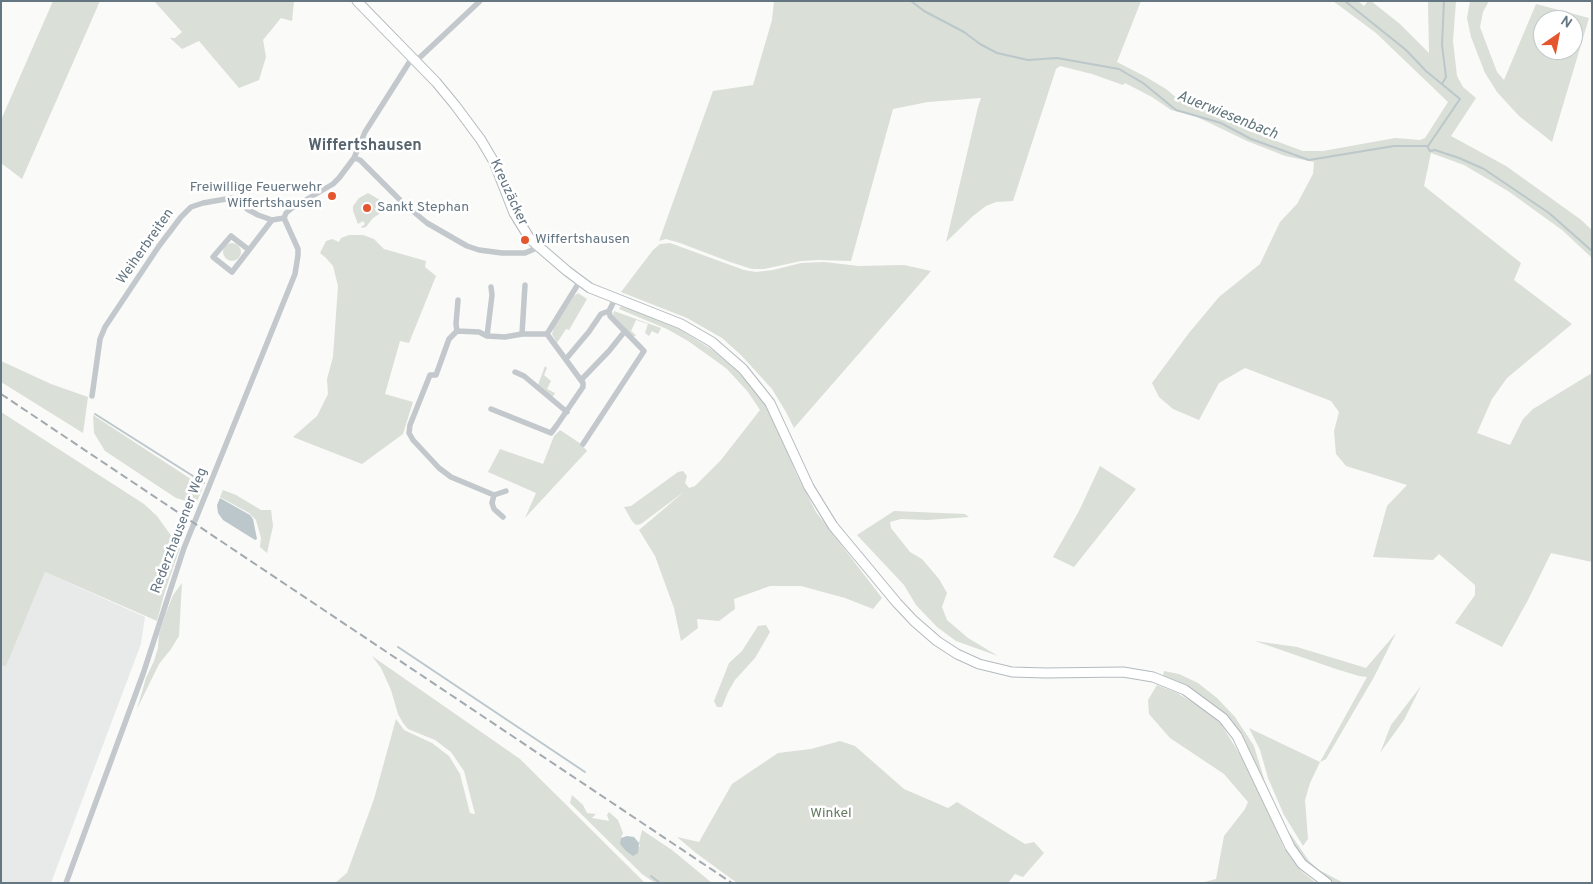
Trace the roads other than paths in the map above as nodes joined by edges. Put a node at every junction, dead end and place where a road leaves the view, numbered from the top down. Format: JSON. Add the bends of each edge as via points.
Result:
{"nodes":[{"id":1,"x":357,"y":1,"type":"edge"},
{"id":2,"x":480,"y":1,"type":"edge"},
{"id":3,"x":414,"y":60,"type":"junction"},
{"id":4,"x":354,"y":158,"type":"junction"},
{"id":5,"x":284,"y":218,"type":"junction"},
{"id":6,"x":272,"y":220,"type":"junction"},
{"id":7,"x":539,"y":247,"type":"junction"},
{"id":8,"x":249,"y":250,"type":"junction"},
{"id":9,"x":580,"y":281,"type":"junction"},
{"id":10,"x":525,"y":285,"type":"dead end"},
{"id":11,"x":491,"y":287,"type":"dead end"},
{"id":12,"x":615,"y":299,"type":"junction"},
{"id":13,"x":458,"y":300,"type":"dead end"},
{"id":14,"x":609,"y":311,"type":"junction"},
{"id":15,"x":457,"y":331,"type":"junction"},
{"id":16,"x":624,"y":331,"type":"junction"},
{"id":17,"x":522,"y":334,"type":"junction"},
{"id":18,"x":547,"y":334,"type":"junction"},
{"id":19,"x":487,"y":336,"type":"junction"},
{"id":20,"x":566,"y":359,"type":"junction"},
{"id":21,"x":516,"y":372,"type":"dead end"},
{"id":22,"x":582,"y":380,"type":"junction"},
{"id":23,"x":92,"y":396,"type":"dead end"},
{"id":24,"x":491,"y":409,"type":"dead end"},
{"id":25,"x":566,"y":412,"type":"junction"},
{"id":26,"x":583,"y":444,"type":"dead end"},
{"id":27,"x":506,"y":491,"type":"dead end"},
{"id":28,"x":494,"y":496,"type":"junction"},
{"id":29,"x":503,"y":518,"type":"dead end"},
{"id":30,"x":66,"y":883,"type":"edge"},
{"id":31,"x":1327,"y":883,"type":"edge"}],
"edges":[{"from":1,"to":3,"type":"street","name":"Kreuzäcker"},
{"from":2,"to":3,"type":"street"},
{"from":3,"to":4,"type":"street","via":[[365,132]]},
{"from":3,"to":7,"type":"street","name":"Kreuzäcker","via":[[455,105],[481,140],[494,162],[514,213]]},
{"from":4,"to":5,"type":"street","via":[[333,184],[292,208]]},
{"from":4,"to":7,"type":"street","via":[[360,160],[427,224],[466,246],[526,254]]},
{"from":5,"to":6,"type":"street"},
{"from":5,"to":30,"type":"street","name":"Rederzhausener Weg","via":[[298,249],[295,274],[184,548],[143,674]]},
{"from":6,"to":8,"type":"street"},
{"from":6,"to":23,"type":"street","name":"Weiherbreiten","via":[[232,198],[191,207],[159,246],[105,327],[100,339]]},
{"from":7,"to":9,"type":"street","name":"Kreuzäcker"},
{"from":8,"to":8,"type":"street","via":[[232,272],[213,257],[231,236]]},
{"from":9,"to":12,"type":"street","name":"Kreuzäcker"},
{"from":9,"to":18,"type":"street"},
{"from":10,"to":17,"type":"street"},
{"from":11,"to":19,"type":"street"},
{"from":12,"to":14,"type":"street"},
{"from":12,"to":31,"type":"street","name":"Kreuzäcker","via":[[681,324],[712,342],[743,369],[774,410],[809,487],[833,526],[897,603],[930,634],[979,664],[1012,672],[1123,672],[1153,677],[1185,690],[1223,718],[1237,736],[1290,847],[1302,864]]},
{"from":13,"to":15,"type":"street"},
{"from":14,"to":16,"type":"street"},
{"from":14,"to":20,"type":"street","via":[[602,314]]},
{"from":15,"to":19,"type":"street"},
{"from":15,"to":28,"type":"street","via":[[449,339],[436,375],[430,375],[409,433],[439,468]]},
{"from":16,"to":22,"type":"street"},
{"from":16,"to":26,"type":"street","via":[[644,351]]},
{"from":17,"to":18,"type":"street"},
{"from":17,"to":19,"type":"street","via":[[505,338]]},
{"from":18,"to":20,"type":"street"},
{"from":20,"to":22,"type":"street"},
{"from":21,"to":25,"type":"street"},
{"from":22,"to":25,"type":"street","via":[[583,387]]},
{"from":24,"to":25,"type":"street","via":[[551,432]]},
{"from":27,"to":28,"type":"street"},
{"from":28,"to":29,"type":"street","via":[[494,509]]}]}
